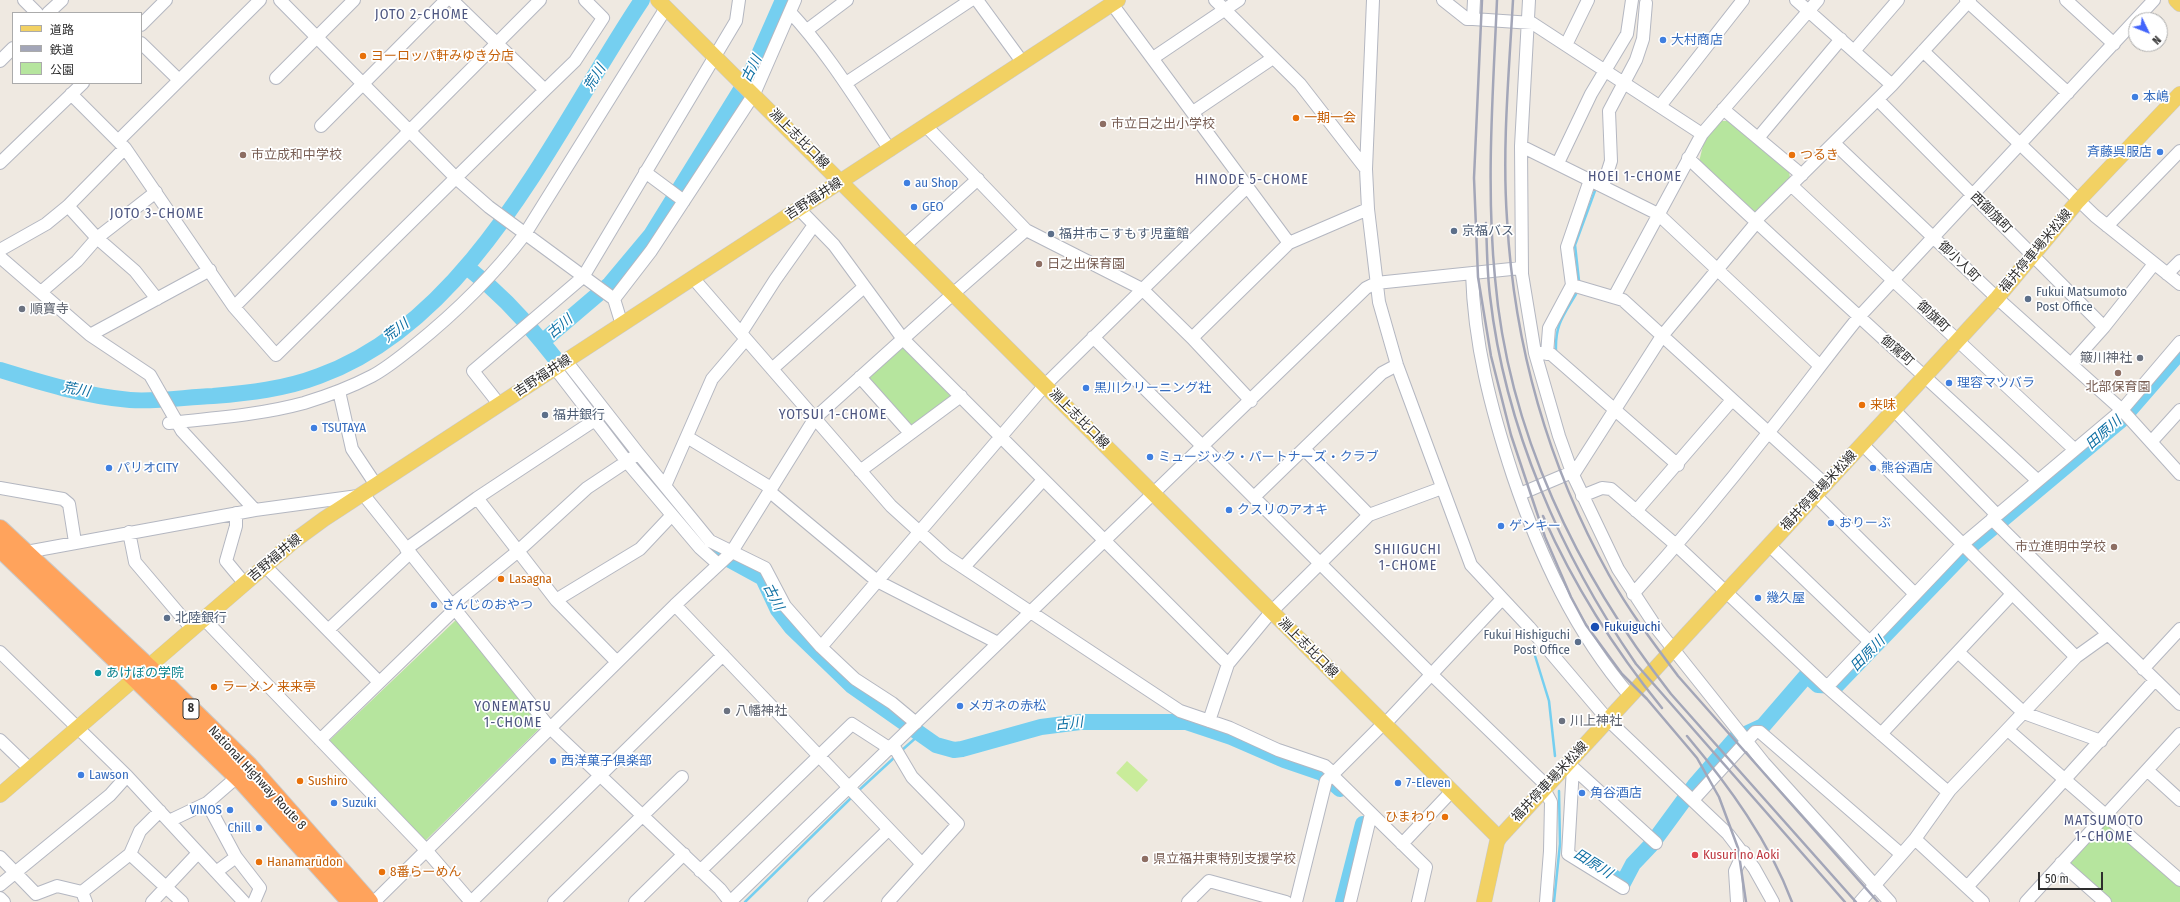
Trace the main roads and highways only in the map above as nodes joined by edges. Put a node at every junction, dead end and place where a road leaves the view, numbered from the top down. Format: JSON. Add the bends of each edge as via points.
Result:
{"nodes":[{"id":1,"x":2176,"y":0,"type":"edge"},
{"id":2,"x":1109,"y":3,"type":"edge"},
{"id":3,"x":662,"y":4,"type":"edge"},
{"id":4,"x":2180,"y":4,"type":"edge"},
{"id":5,"x":2180,"y":94,"type":"edge"},
{"id":6,"x":841,"y":182,"type":"junction"},
{"id":7,"x":0,"y":529,"type":"edge"},
{"id":8,"x":8,"y":553,"type":"edge"},
{"id":9,"x":141,"y":672,"type":"junction"},
{"id":10,"x":0,"y":795,"type":"edge"},
{"id":11,"x":1499,"y":838,"type":"junction"},
{"id":12,"x":351,"y":902,"type":"edge"},
{"id":13,"x":369,"y":902,"type":"edge"},
{"id":14,"x":1484,"y":902,"type":"edge"}],
"edges":[{"from":1,"to":4,"type":"main road"},
{"from":2,"to":6,"type":"main road","name":"吉野福井線","via":[[1023,63]]},
{"from":3,"to":6,"type":"main road","name":"淵上志比口線"},
{"from":5,"to":11,"type":"main road","name":"福井停車場米松線","via":[[2078,201],[1997,298],[1608,720],[1570,765]]},
{"from":6,"to":9,"type":"main road","name":"吉野福井線","via":[[499,404],[300,537]]},
{"from":6,"to":11,"type":"main road","name":"淵上志比口線"},
{"from":7,"to":8,"type":"highway","name":"National Highway Route 8","number":"8"},
{"from":8,"to":9,"type":"highway","name":"National Highway Route 8","number":"8"},
{"from":9,"to":10,"type":"main road","name":"吉野福井線"},
{"from":9,"to":12,"type":"highway","name":"National Highway Route 8","number":"8"},
{"from":9,"to":13,"type":"highway","name":"National Highway Route 8","number":"8","via":[[249,766]]},
{"from":11,"to":14,"type":"main road","name":"福井停車場米松線"}]}
